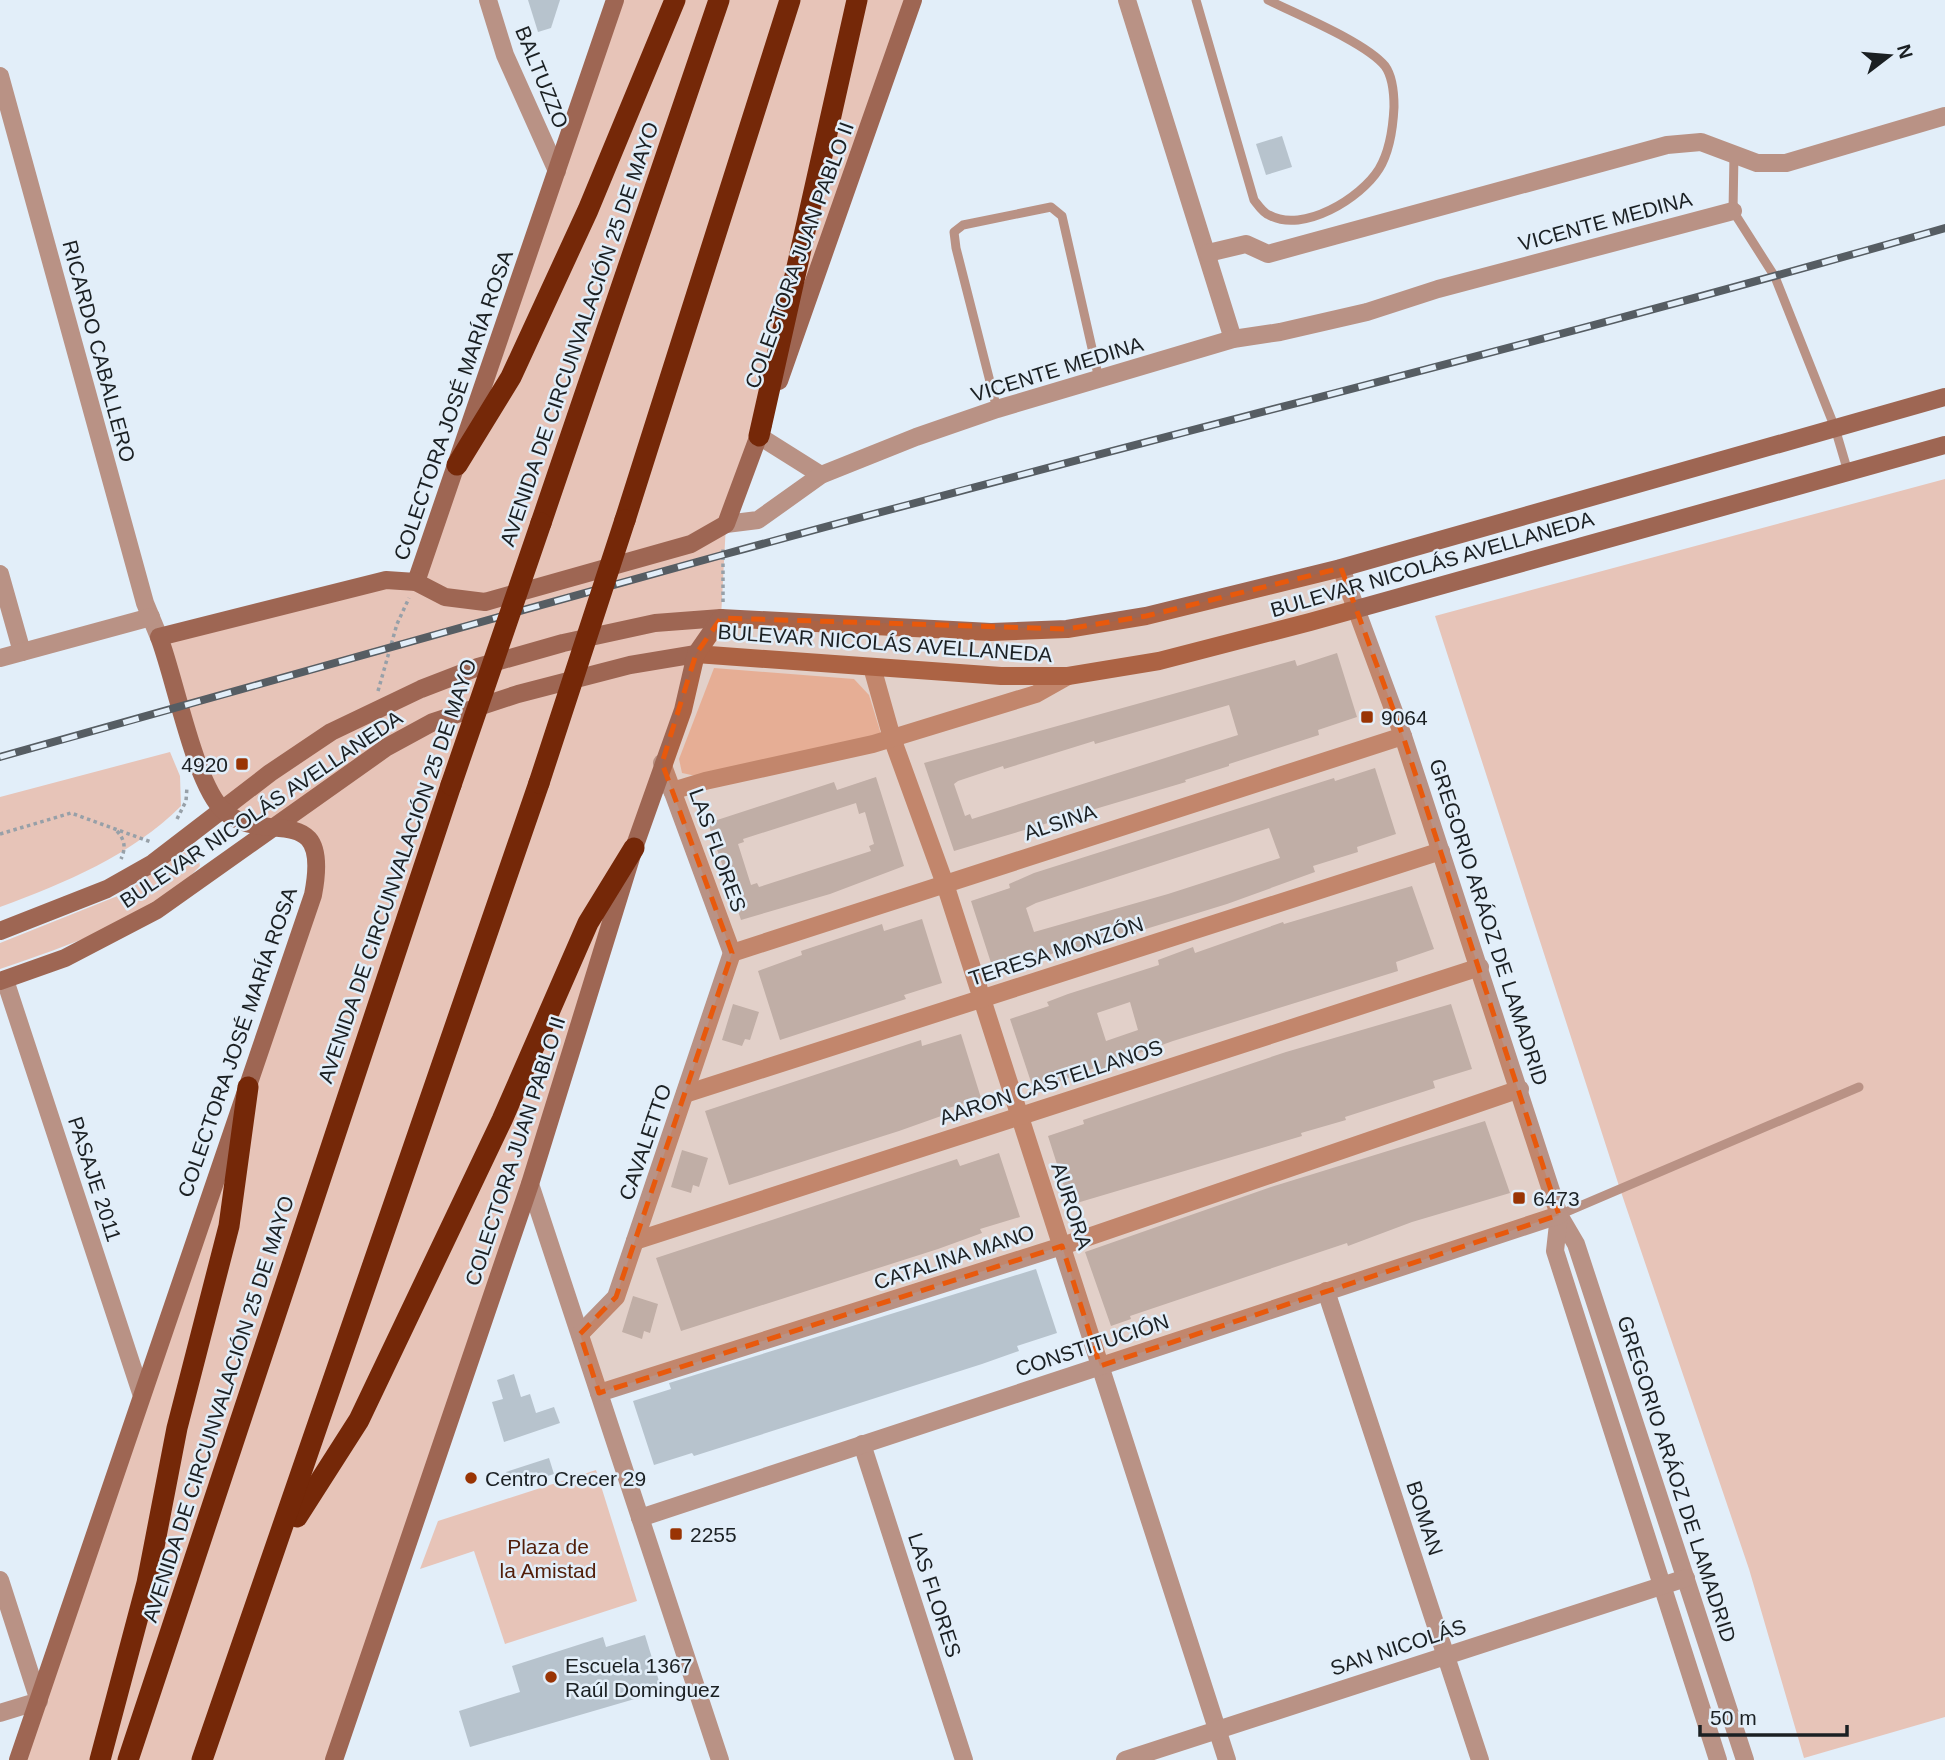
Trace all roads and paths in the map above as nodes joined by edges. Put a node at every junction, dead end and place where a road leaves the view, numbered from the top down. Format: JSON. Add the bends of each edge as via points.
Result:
{"nodes":[{"id":1,"x":488,"y":0,"type":"edge"},
{"id":2,"x":615,"y":0,"type":"edge"},
{"id":3,"x":675,"y":0,"type":"edge"},
{"id":4,"x":719,"y":0,"type":"edge"},
{"id":5,"x":790,"y":0,"type":"edge"},
{"id":6,"x":857,"y":0,"type":"edge"},
{"id":7,"x":914,"y":0,"type":"edge"},
{"id":8,"x":1127,"y":0,"type":"edge"},
{"id":9,"x":1196,"y":0,"type":"edge"},
{"id":10,"x":1268,"y":0,"type":"edge"},
{"id":11,"x":0,"y":76,"type":"edge"},
{"id":12,"x":1945,"y":116,"type":"edge"},
{"id":13,"x":1734,"y":154,"type":"junction"},
{"id":14,"x":556,"y":171,"type":"junction"},
{"id":15,"x":1733,"y":211,"type":"junction"},
{"id":16,"x":1208,"y":253,"type":"junction"},
{"id":17,"x":1233,"y":339,"type":"junction"},
{"id":18,"x":1099,"y":379,"type":"junction"},
{"id":19,"x":1945,"y":397,"type":"edge"},
{"id":20,"x":997,"y":409,"type":"junction"},
{"id":21,"x":1835,"y":428,"type":"junction"},
{"id":22,"x":759,"y":436,"type":"junction"},
{"id":23,"x":1945,"y":445,"type":"edge"},
{"id":24,"x":457,"y":465,"type":"junction"},
{"id":25,"x":1848,"y":472,"type":"junction"},
{"id":26,"x":821,"y":475,"type":"junction"},
{"id":27,"x":726,"y":524,"type":"junction"},
{"id":28,"x":722,"y":555,"type":"dead end"},
{"id":29,"x":1340,"y":568,"type":"junction"},
{"id":30,"x":0,"y":574,"type":"edge"},
{"id":31,"x":415,"y":582,"type":"junction"},
{"id":32,"x":1354,"y":610,"type":"junction"},
{"id":33,"x":150,"y":617,"type":"junction"},
{"id":34,"x":720,"y":618,"type":"junction"},
{"id":35,"x":159,"y":637,"type":"junction"},
{"id":36,"x":22,"y":652,"type":"junction"},
{"id":37,"x":696,"y":654,"type":"junction"},
{"id":38,"x":0,"y":658,"type":"edge"},
{"id":39,"x":872,"y":667,"type":"junction"},
{"id":40,"x":1068,"y":677,"type":"junction"},
{"id":41,"x":377,"y":710,"type":"junction"},
{"id":42,"x":1403,"y":736,"type":"junction"},
{"id":43,"x":892,"y":738,"type":"junction"},
{"id":44,"x":662,"y":763,"type":"junction"},
{"id":45,"x":200,"y":771,"type":"junction"},
{"id":46,"x":673,"y":791,"type":"junction"},
{"id":47,"x":222,"y":810,"type":"junction"},
{"id":48,"x":171,"y":825,"type":"dead end"},
{"id":49,"x":274,"y":826,"type":"junction"},
{"id":50,"x":116,"y":829,"type":"junction"},
{"id":51,"x":0,"y":834,"type":"edge"},
{"id":52,"x":158,"y":837,"type":"dead end"},
{"id":53,"x":150,"y":842,"type":"junction"},
{"id":54,"x":141,"y":848,"type":"dead end"},
{"id":55,"x":634,"y":848,"type":"junction"},
{"id":56,"x":1441,"y":850,"type":"junction"},
{"id":57,"x":131,"y":854,"type":"dead end"},
{"id":58,"x":945,"y":884,"type":"junction"},
{"id":59,"x":0,"y":931,"type":"edge"},
{"id":60,"x":732,"y":953,"type":"junction"},
{"id":61,"x":1480,"y":967,"type":"junction"},
{"id":62,"x":3,"y":981,"type":"edge"},
{"id":63,"x":982,"y":999,"type":"junction"},
{"id":64,"x":248,"y":1087,"type":"junction"},
{"id":65,"x":1858,"y":1087,"type":"dead end"},
{"id":66,"x":1520,"y":1089,"type":"junction"},
{"id":67,"x":685,"y":1094,"type":"junction"},
{"id":68,"x":1020,"y":1116,"type":"junction"},
{"id":69,"x":530,"y":1184,"type":"junction"},
{"id":70,"x":1559,"y":1215,"type":"junction"},
{"id":71,"x":635,"y":1241,"type":"junction"},
{"id":72,"x":1062,"y":1246,"type":"junction"},
{"id":73,"x":1326,"y":1291,"type":"junction"},
{"id":74,"x":580,"y":1334,"type":"junction"},
{"id":75,"x":1100,"y":1366,"type":"junction"},
{"id":76,"x":141,"y":1393,"type":"junction"},
{"id":77,"x":599,"y":1394,"type":"junction"},
{"id":78,"x":862,"y":1444,"type":"junction"},
{"id":79,"x":640,"y":1518,"type":"junction"},
{"id":80,"x":279,"y":1545,"type":"junction"},
{"id":81,"x":1685,"y":1578,"type":"junction"},
{"id":82,"x":0,"y":1580,"type":"edge"},
{"id":83,"x":1662,"y":1586,"type":"junction"},
{"id":84,"x":1446,"y":1656,"type":"junction"},
{"id":85,"x":39,"y":1701,"type":"junction"},
{"id":86,"x":0,"y":1713,"type":"edge"},
{"id":87,"x":1217,"y":1730,"type":"junction"},
{"id":88,"x":18,"y":1760,"type":"edge"},
{"id":89,"x":100,"y":1760,"type":"edge"},
{"id":90,"x":128,"y":1760,"type":"edge"},
{"id":91,"x":202,"y":1760,"type":"edge"},
{"id":92,"x":334,"y":1760,"type":"edge"},
{"id":93,"x":720,"y":1760,"type":"edge"},
{"id":94,"x":964,"y":1760,"type":"edge"},
{"id":95,"x":1125,"y":1760,"type":"edge"},
{"id":96,"x":1227,"y":1760,"type":"edge"},
{"id":97,"x":1480,"y":1760,"type":"edge"},
{"id":98,"x":1718,"y":1760,"type":"edge"},
{"id":99,"x":1745,"y":1760,"type":"edge"}],
"edges":[{"from":1,"to":14,"type":"street","name":"BALTUZZO","via":[[505,55]]},
{"from":2,"to":14,"type":"main road","name":"COLECTORA JOSÉ MARÍA ROSA"},
{"from":3,"to":24,"type":"highway","via":[[589,210],[517,365]]},
{"from":4,"to":90,"type":"highway","name":"AVENIDA DE CIRCUNVALACIÓN 25 DE MAYO","bridge":true,"via":[[451,785]]},
{"from":5,"to":80,"type":"highway","bridge":true,"via":[[539,783]]},
{"from":6,"to":22,"type":"highway"},
{"from":7,"to":22,"type":"main road","name":"COLECTORA JUAN PABLO II"},
{"from":8,"to":16,"type":"street"},
{"from":9,"to":10,"type":"lane","via":[[1254,200],[1268,215],[1288,221],[1321,214],[1360,193],[1380,168],[1393,131],[1394,91],[1385,66],[1353,43]]},
{"from":11,"to":33,"type":"street","name":"RICARDO CABALLERO"},
{"from":12,"to":13,"type":"street","via":[[1786,163],[1757,163]]},
{"from":13,"to":15,"type":"lane"},
{"from":13,"to":16,"type":"street","via":[[1701,142],[1667,145],[1268,254],[1246,244]]},
{"from":14,"to":24,"type":"main road","name":"COLECTORA JOSÉ MARÍA ROSA"},
{"from":15,"to":17,"type":"street","name":"VICENTE MEDINA","via":[[1367,312]]},
{"from":15,"to":21,"type":"lane","via":[[1775,277]]},
{"from":16,"to":17,"type":"street"},
{"from":17,"to":18,"type":"street","name":"VICENTE MEDINA"},
{"from":18,"to":20,"type":"street","name":"VICENTE MEDINA"},
{"from":18,"to":20,"type":"lane","via":[[1062,216],[1051,207],[963,225],[954,232],[956,247]]},
{"from":19,"to":21,"type":"main road","name":"BULEVAR NICOLÁS AVELLANEDA"},
{"from":20,"to":26,"type":"street","name":"VICENTE MEDINA"},
{"from":21,"to":25,"type":"lane"},
{"from":21,"to":29,"type":"main road","name":"BULEVAR NICOLÁS AVELLANEDA"},
{"from":22,"to":26,"type":"street"},
{"from":22,"to":27,"type":"main road","name":"COLECTORA JUAN PABLO II"},
{"from":23,"to":25,"type":"main road","name":"BULEVAR NICOLÁS AVELLANEDA"},
{"from":24,"to":31,"type":"main road","name":"COLECTORA JOSÉ MARÍA ROSA"},
{"from":25,"to":32,"type":"main road","name":"BULEVAR NICOLÁS AVELLANEDA"},
{"from":26,"to":27,"type":"street","name":"VICENTE MEDINA","via":[[758,520]]},
{"from":27,"to":31,"type":"main road","name":"VICENTE MEDINA","via":[[679,548],[485,602],[445,597]]},
{"from":28,"to":34,"type":"path"},
{"from":29,"to":32,"type":"street","name":"GREGORIO ARÁOZ DE LAMADRID"},
{"from":29,"to":34,"type":"main road","name":"BULEVAR NICOLÁS AVELLANEDA","via":[[1146,616],[1067,629],[991,632]]},
{"from":30,"to":36,"type":"street"},
{"from":31,"to":35,"type":"main road","name":"COLECTORA JOSÉ MARÍA ROSA","via":[[357,584]]},
{"from":31,"to":41,"type":"path","via":[[379,681]]},
{"from":32,"to":40,"type":"main road","name":"BULEVAR NICOLÁS AVELLANEDA","via":[[1159,661]]},
{"from":32,"to":42,"type":"street","name":"GREGORIO ARÁOZ DE LAMADRID"},
{"from":33,"to":35,"type":"street","name":"RICARDO CABALLERO"},
{"from":33,"to":36,"type":"street"},
{"from":34,"to":37,"type":"main road","name":"COLECTORA JUAN PABLO II"},
{"from":34,"to":41,"type":"main road","name":"BULEVAR NICOLÁS AVELLANEDA","via":[[655,623],[563,643],[478,667]]},
{"from":35,"to":45,"type":"main road"},
{"from":36,"to":38,"type":"street"},
{"from":37,"to":39,"type":"main road","name":"BULEVAR NICOLÁS AVELLANEDA"},
{"from":37,"to":44,"type":"main road","name":"COLECTORA JUAN PABLO II","via":[[683,710]]},
{"from":37,"to":49,"type":"main road","name":"BULEVAR NICOLÁS AVELLANEDA","via":[[518,694],[433,722],[387,747]]},
{"from":39,"to":40,"type":"main road","name":"BULEVAR NICOLÁS AVELLANEDA"},
{"from":39,"to":43,"type":"street","name":"AURORA"},
{"from":40,"to":43,"type":"street","via":[[1036,694]]},
{"from":41,"to":47,"type":"main road","name":"BULEVAR NICOLÁS AVELLANEDA","via":[[331,732]]},
{"from":42,"to":56,"type":"street","name":"GREGORIO ARÁOZ DE LAMADRID"},
{"from":42,"to":58,"type":"street","name":"ALSINA"},
{"from":43,"to":46,"type":"street"},
{"from":43,"to":58,"type":"street","name":"AURORA"},
{"from":44,"to":46,"type":"street","name":"LAS FLORES"},
{"from":44,"to":55,"type":"main road","name":"COLECTORA JUAN PABLO II"},
{"from":45,"to":47,"type":"main road"},
{"from":45,"to":48,"type":"path","via":[[187,779],[186,801]]},
{"from":46,"to":60,"type":"street","name":"LAS FLORES"},
{"from":47,"to":49,"type":"main road","name":"COLECTORA JOSÉ MARÍA ROSA","via":[[238,821]]},
{"from":47,"to":59,"type":"main road","name":"BULEVAR NICOLÁS AVELLANEDA","via":[[153,863],[107,889]]},
{"from":49,"to":62,"type":"main road","name":"BULEVAR NICOLÁS AVELLANEDA","via":[[157,910],[65,958]]},
{"from":49,"to":64,"type":"main road","name":"COLECTORA JOSÉ MARÍA ROSA","via":[[293,827],[307,837],[317,871]]},
{"from":50,"to":51,"type":"path","via":[[71,813]]},
{"from":50,"to":53,"type":"path"},
{"from":50,"to":57,"type":"path","via":[[123,837],[121,860]]},
{"from":52,"to":53,"type":"path"},
{"from":53,"to":54,"type":"path"},
{"from":55,"to":69,"type":"main road","name":"COLECTORA JUAN PABLO II"},
{"from":55,"to":80,"type":"highway","via":[[588,923],[502,1120],[359,1420]]},
{"from":56,"to":61,"type":"street","name":"GREGORIO ARÁOZ DE LAMADRID"},
{"from":56,"to":63,"type":"street","name":"TERESA MONZÓN"},
{"from":58,"to":60,"type":"street","name":"ALSINA"},
{"from":58,"to":63,"type":"street","name":"AURORA"},
{"from":60,"to":67,"type":"street","name":"CAVALETTO"},
{"from":61,"to":66,"type":"street","name":"GREGORIO ARÁOZ DE LAMADRID"},
{"from":61,"to":68,"type":"street","name":"AARON CASTELLANOS"},
{"from":62,"to":76,"type":"street","name":"PASAJE 2011"},
{"from":63,"to":67,"type":"street","name":"TERESA MONZÓN"},
{"from":63,"to":68,"type":"street","name":"AURORA"},
{"from":64,"to":76,"type":"main road","name":"COLECTORA JOSÉ MARÍA ROSA"},
{"from":64,"to":89,"type":"highway","via":[[229,1226],[177,1429],[147,1583]]},
{"from":65,"to":70,"type":"lane"},
{"from":66,"to":70,"type":"street","name":"GREGORIO ARÁOZ DE LAMADRID"},
{"from":66,"to":72,"type":"street","name":"CATALINA MANO"},
{"from":67,"to":71,"type":"street","name":"CAVALETTO"},
{"from":68,"to":71,"type":"street","name":"AARON CASTELLANOS"},
{"from":68,"to":72,"type":"street","name":"AURORA"},
{"from":69,"to":74,"type":"street"},
{"from":69,"to":92,"type":"main road","name":"COLECTORA JUAN PABLO II"},
{"from":70,"to":73,"type":"street","name":"CONSTITUCIÓN"},
{"from":70,"to":81,"type":"street","name":"GREGORIO ARÁOZ DE LAMADRID","via":[[1576,1244]]},
{"from":70,"to":83,"type":"street","name":"GREGORIO ARÁOZ DE LAMADRID","via":[[1555,1251]]},
{"from":71,"to":74,"type":"street","name":"CAVALETTO","via":[[616,1297]]},
{"from":72,"to":75,"type":"street","name":"AURORA"},
{"from":72,"to":77,"type":"street","name":"CATALINA MANO"},
{"from":73,"to":75,"type":"street","name":"CONSTITUCIÓN"},
{"from":73,"to":84,"type":"street","name":"BOMAN"},
{"from":74,"to":77,"type":"street"},
{"from":75,"to":78,"type":"street","name":"CONSTITUCIÓN"},
{"from":75,"to":87,"type":"street","name":"AURORA"},
{"from":76,"to":85,"type":"main road","name":"COLECTORA JOSÉ MARÍA ROSA"},
{"from":77,"to":79,"type":"street"},
{"from":78,"to":79,"type":"street","name":"CONSTITUCIÓN"},
{"from":78,"to":94,"type":"street","name":"LAS FLORES"},
{"from":79,"to":93,"type":"street"},
{"from":80,"to":91,"type":"highway"},
{"from":81,"to":83,"type":"street","name":"SAN NICOLÁS"},
{"from":81,"to":99,"type":"street","name":"GREGORIO ARÁOZ DE LAMADRID"},
{"from":82,"to":85,"type":"street"},
{"from":83,"to":84,"type":"street","name":"SAN NICOLÁS"},
{"from":83,"to":98,"type":"street","name":"GREGORIO ARÁOZ DE LAMADRID"},
{"from":84,"to":87,"type":"street","name":"SAN NICOLÁS"},
{"from":84,"to":97,"type":"street","name":"BOMAN"},
{"from":85,"to":86,"type":"street"},
{"from":85,"to":88,"type":"main road","name":"COLECTORA JOSÉ MARÍA ROSA"},
{"from":87,"to":95,"type":"street","name":"SAN NICOLÁS"},
{"from":87,"to":96,"type":"street","name":"AURORA"}]}
